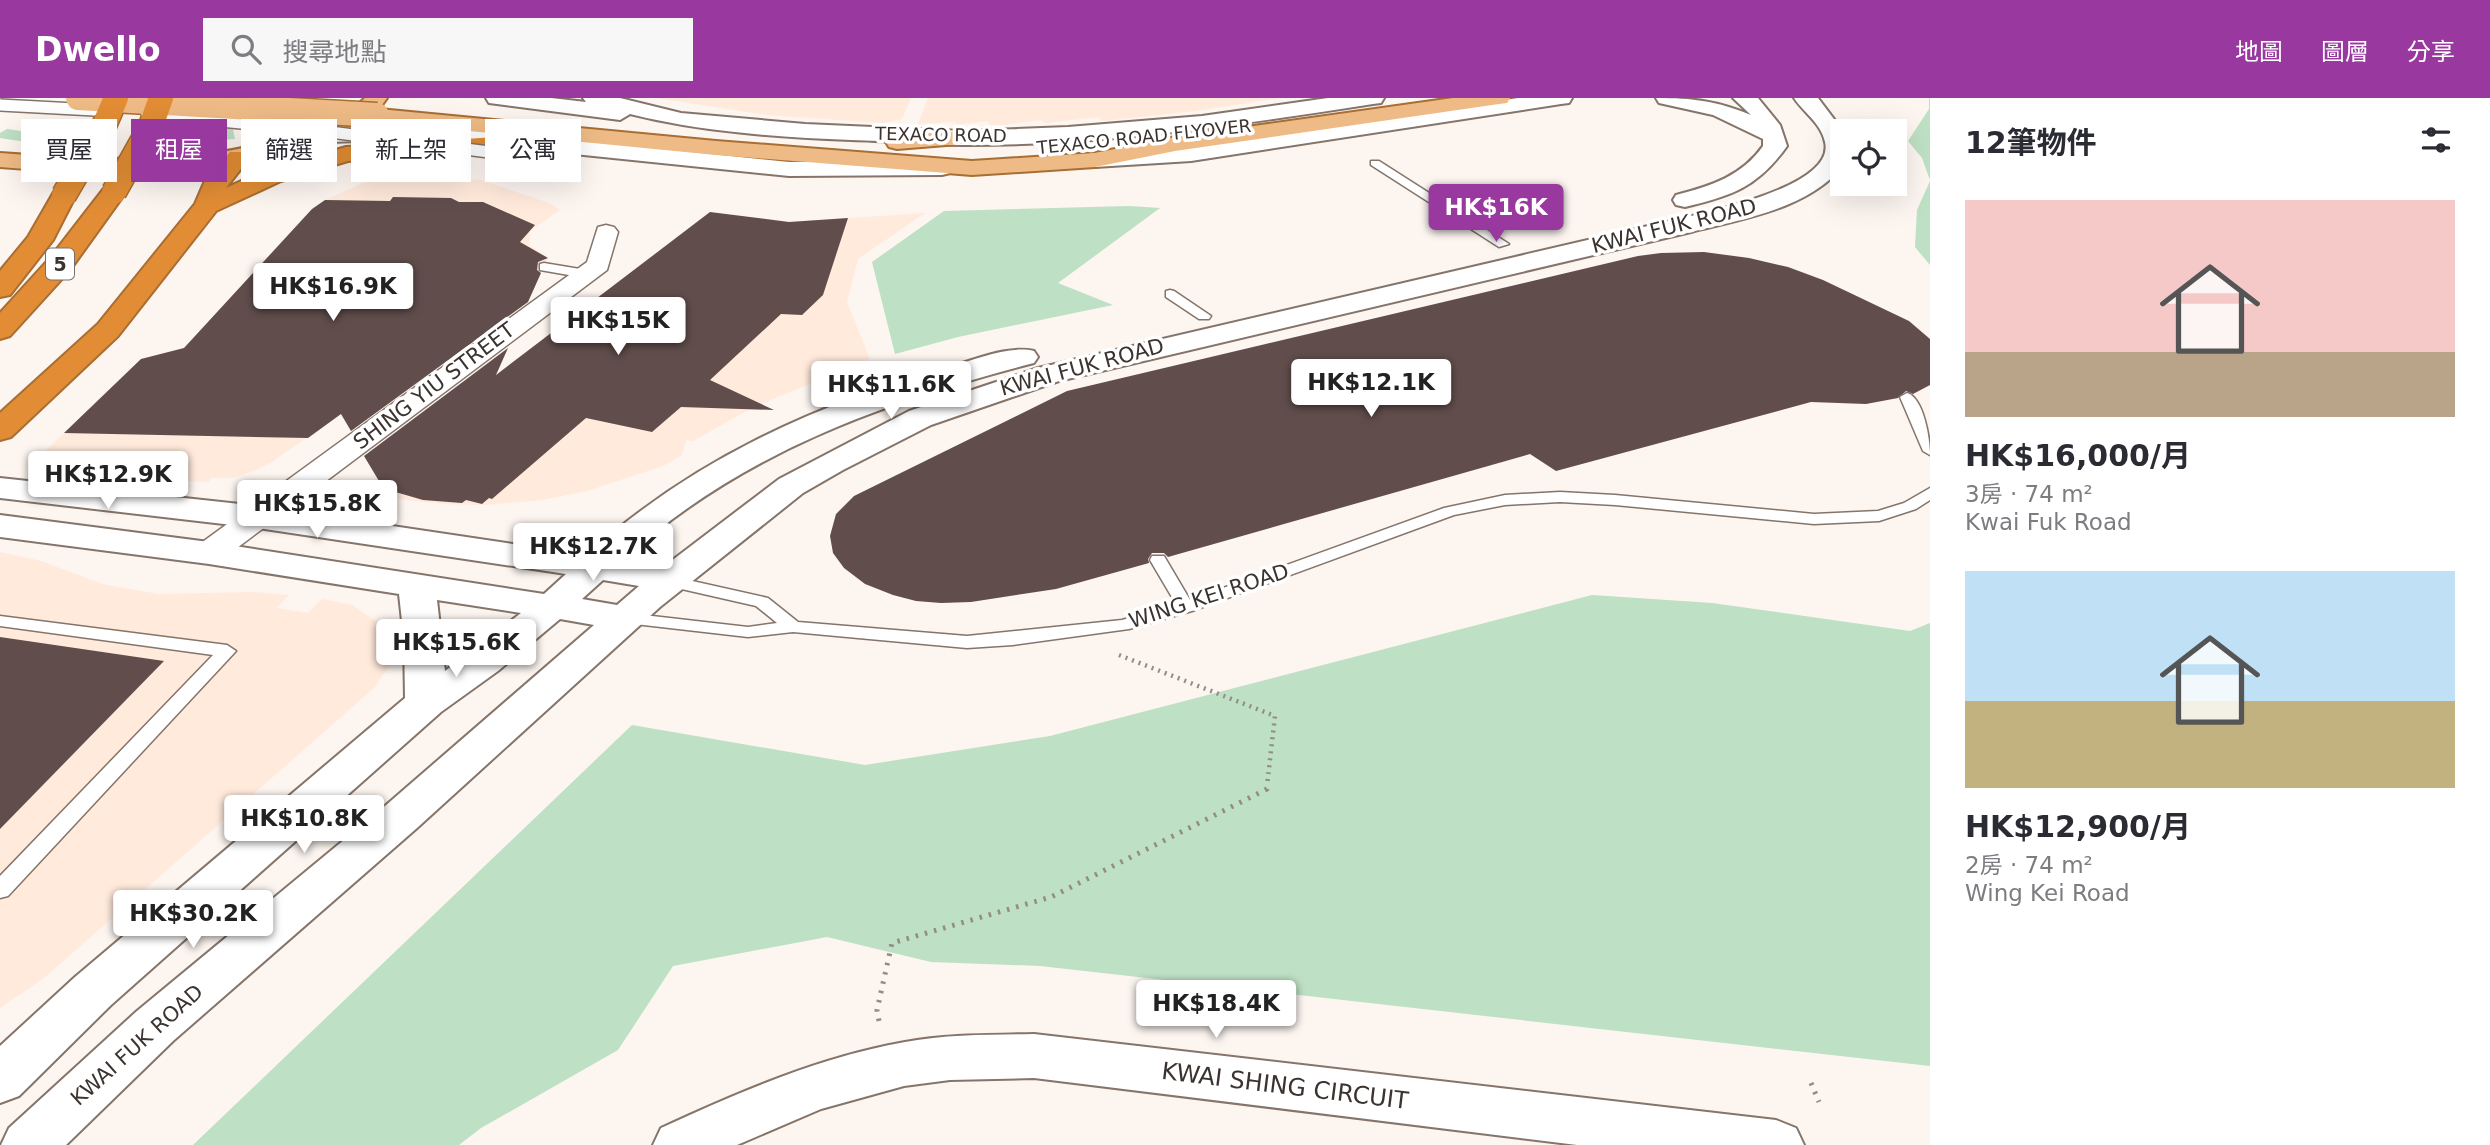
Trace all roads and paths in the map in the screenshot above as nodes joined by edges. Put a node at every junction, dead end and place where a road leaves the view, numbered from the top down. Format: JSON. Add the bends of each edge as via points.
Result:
{"nodes":[{"id":1,"x":78,"y":98,"type":"edge"},
{"id":2,"x":116,"y":98,"type":"edge"},
{"id":3,"x":161,"y":98,"type":"edge"},
{"id":4,"x":262,"y":98,"type":"edge"},
{"id":5,"x":497,"y":98,"type":"edge"},
{"id":6,"x":594,"y":98,"type":"edge"},
{"id":7,"x":1451,"y":98,"type":"edge"},
{"id":8,"x":1561,"y":98,"type":"edge"},
{"id":9,"x":1667,"y":98,"type":"edge"},
{"id":10,"x":1744,"y":98,"type":"edge"},
{"id":11,"x":1356,"y":99,"type":"edge"},
{"id":12,"x":1495,"y":99,"type":"edge"},
{"id":13,"x":1807,"y":99,"type":"edge"},
{"id":14,"x":0,"y":105,"type":"edge"},
{"id":15,"x":379,"y":106,"type":"edge"},
{"id":16,"x":681,"y":120,"type":"junction"},
{"id":17,"x":337,"y":125,"type":"edge"},
{"id":18,"x":337,"y":134,"type":"edge"},
{"id":19,"x":1774,"y":134,"type":"junction"},
{"id":20,"x":963,"y":138,"type":"junction"},
{"id":21,"x":485,"y":142,"type":"edge"},
{"id":22,"x":485,"y":145,"type":"edge"},
{"id":23,"x":485,"y":150,"type":"edge"},
{"id":24,"x":829,"y":151,"type":"junction"},
{"id":25,"x":581,"y":153,"type":"edge"},
{"id":26,"x":241,"y":156,"type":"edge"},
{"id":27,"x":238,"y":157,"type":"junction"},
{"id":28,"x":0,"y":160,"type":"edge"},
{"id":29,"x":1095,"y":160,"type":"junction"},
{"id":30,"x":1375,"y":163,"type":"dead end"},
{"id":31,"x":972,"y":168,"type":"junction"},
{"id":32,"x":207,"y":206,"type":"junction"},
{"id":33,"x":1658,"y":207,"type":"dead end"},
{"id":34,"x":1632,"y":213,"type":"dead end"},
{"id":35,"x":606,"y":232,"type":"dead end"},
{"id":36,"x":1503,"y":244,"type":"junction"},
{"id":37,"x":544,"y":267,"type":"dead end"},
{"id":38,"x":586,"y":274,"type":"junction"},
{"id":39,"x":0,"y":289,"type":"edge"},
{"id":40,"x":1170,"y":294,"type":"dead end"},
{"id":41,"x":1204,"y":316,"type":"junction"},
{"id":42,"x":0,"y":330,"type":"edge"},
{"id":43,"x":1907,"y":397,"type":"dead end"},
{"id":44,"x":0,"y":430,"type":"edge"},
{"id":45,"x":1930,"y":451,"type":"edge"},
{"id":46,"x":11,"y":488,"type":"edge"},
{"id":47,"x":1930,"y":494,"type":"edge"},
{"id":48,"x":258,"y":517,"type":"junction"},
{"id":49,"x":0,"y":526,"type":"edge"},
{"id":50,"x":209,"y":553,"type":"junction"},
{"id":51,"x":1158,"y":560,"type":"dead end"},
{"id":52,"x":594,"y":567,"type":"junction"},
{"id":53,"x":670,"y":581,"type":"junction"},
{"id":54,"x":416,"y":584,"type":"junction"},
{"id":55,"x":552,"y":606,"type":"junction"},
{"id":56,"x":1186,"y":607,"type":"junction"},
{"id":57,"x":626,"y":618,"type":"junction"},
{"id":58,"x":0,"y":621,"type":"edge"},
{"id":59,"x":793,"y":627,"type":"junction"},
{"id":60,"x":1135,"y":660,"type":"dead end"},
{"id":61,"x":426,"y":702,"type":"junction"},
{"id":62,"x":0,"y":890,"type":"edge"},
{"id":63,"x":879,"y":1021,"type":"dead end"},
{"id":64,"x":1,"y":1079,"type":"edge"},
{"id":65,"x":1811,"y":1083,"type":"dead end"},
{"id":66,"x":1819,"y":1102,"type":"dead end"},
{"id":67,"x":29,"y":1145,"type":"edge"},
{"id":68,"x":681,"y":1145,"type":"edge"},
{"id":69,"x":1776,"y":1145,"type":"edge"}],
"edges":[{"from":1,"to":15,"type":"main road","bridge":true},
{"from":2,"to":39,"type":"highway","number":"5","bridge":true,"via":[[40,240]]},
{"from":3,"to":42,"type":"highway","number":"5","bridge":true,"via":[[151,126],[114,192],[60,264]]},
{"from":4,"to":15,"type":"main road"},
{"from":5,"to":16,"type":"main road"},
{"from":6,"to":16,"type":"main road","name":"TEXACO ROAD"},
{"from":7,"to":24,"type":"main road","name":"TEXACO ROAD FLYOVER","via":[[1079,146]]},
{"from":8,"to":29,"type":"main road","name":"TEXACO ROAD","via":[[1191,154]]},
{"from":9,"to":19,"type":"main road","via":[[1720,110]]},
{"from":10,"to":19,"type":"main road"},
{"from":11,"to":20,"type":"main road","name":"TEXACO ROAD","via":[[1202,123]]},
{"from":12,"to":29,"type":"main road","name":"TEXACO ROAD FLYOVER","via":[[1175,144]]},
{"from":13,"to":53,"type":"main road","name":"KWAI FUK ROAD","via":[[1835,132],[1838,150],[1821,176],[1792,192],[1690,224],[1133,352],[1008,386],[920,418],[801,480]]},
{"from":14,"to":22,"type":"lane","bridge":true,"via":[[165,115]]},
{"from":15,"to":17,"type":"main road"},
{"from":15,"to":24,"type":"main road","name":"TEXACO ROAD"},
{"from":15,"to":24,"type":"main road","name":"TEXACO ROAD"},
{"from":16,"to":20,"type":"main road","name":"TEXACO ROAD"},
{"from":18,"to":21,"type":"main road","name":"TEXACO ROAD","via":[[427,132]]},
{"from":19,"to":33,"type":"main road","name":"KWAI FUK ROAD","via":[[1775,146],[1755,173],[1723,191]]},
{"from":20,"to":24,"type":"main road"},
{"from":23,"to":32,"type":"highway","via":[[346,154],[272,176]]},
{"from":24,"to":31,"type":"main road","name":"TEXACO ROAD"},
{"from":25,"to":31,"type":"main road","name":"TEXACO ROAD","via":[[789,169]]},
{"from":26,"to":27,"type":"main road"},
{"from":27,"to":28,"type":"main road","via":[[124,166]]},
{"from":27,"to":32,"type":"highway","via":[[216,183]]},
{"from":29,"to":31,"type":"main road","name":"TEXACO ROAD"},
{"from":30,"to":36,"type":"lane"},
{"from":32,"to":44,"type":"highway","via":[[108,330]]},
{"from":34,"to":36,"type":"main road","name":"KWAI FUK ROAD"},
{"from":35,"to":38,"type":"street","name":"SHING YIU STREET","via":[[598,265]]},
{"from":36,"to":41,"type":"main road","name":"KWAI FUK ROAD"},
{"from":37,"to":38,"type":"lane"},
{"from":38,"to":48,"type":"street","name":"SHING YIU STREET"},
{"from":40,"to":41,"type":"lane"},
{"from":41,"to":52,"type":"main road","name":"KWAI FUK ROAD","via":[[982,367],[825,416],[735,461],[659,511]]},
{"from":43,"to":45,"type":"lane"},
{"from":46,"to":48,"type":"main road"},
{"from":47,"to":56,"type":"lane","name":"WING KEI ROAD","via":[[1879,516],[1814,519],[1560,497],[1505,500],[1450,511]]},
{"from":48,"to":50,"type":"street","name":"SHING YIU STREET"},
{"from":48,"to":52,"type":"main road"},
{"from":49,"to":50,"type":"main road","name":"WING KEI ROAD"},
{"from":50,"to":54,"type":"main road","name":"WING KEI ROAD"},
{"from":51,"to":56,"type":"lane"},
{"from":52,"to":53,"type":"main road"},
{"from":52,"to":55,"type":"main road","name":"KWAI FUK ROAD"},
{"from":53,"to":57,"type":"main road","name":"KWAI FUK ROAD"},
{"from":53,"to":59,"type":"lane","via":[[762,602]]},
{"from":54,"to":55,"type":"main road","name":"WING KEI ROAD"},
{"from":54,"to":61,"type":"main road"},
{"from":55,"to":57,"type":"main road","name":"WING KEI ROAD"},
{"from":55,"to":61,"type":"main road","name":"KWAI FUK ROAD","via":[[479,669]]},
{"from":56,"to":59,"type":"lane","name":"WING KEI ROAD","via":[[1123,625],[967,642]]},
{"from":57,"to":59,"type":"lane","name":"WING KEI ROAD","via":[[748,632]]},
{"from":57,"to":67,"type":"main road","name":"KWAI FUK ROAD","via":[[155,1026]]},
{"from":58,"to":62,"type":"lane","via":[[227,651]]},
{"from":60,"to":63,"type":"path","via":[[1275,716],[1267,789],[1051,897],[892,943],[877,1010]]},
{"from":61,"to":64,"type":"main road","name":"KWAI FUK ROAD","via":[[93,991]]},
{"from":65,"to":66,"type":"path"},
{"from":68,"to":69,"type":"main road","name":"KWAI SHING CIRCUIT","via":[[748,1113],[848,1077],[937,1059],[1034,1056]]}]}
